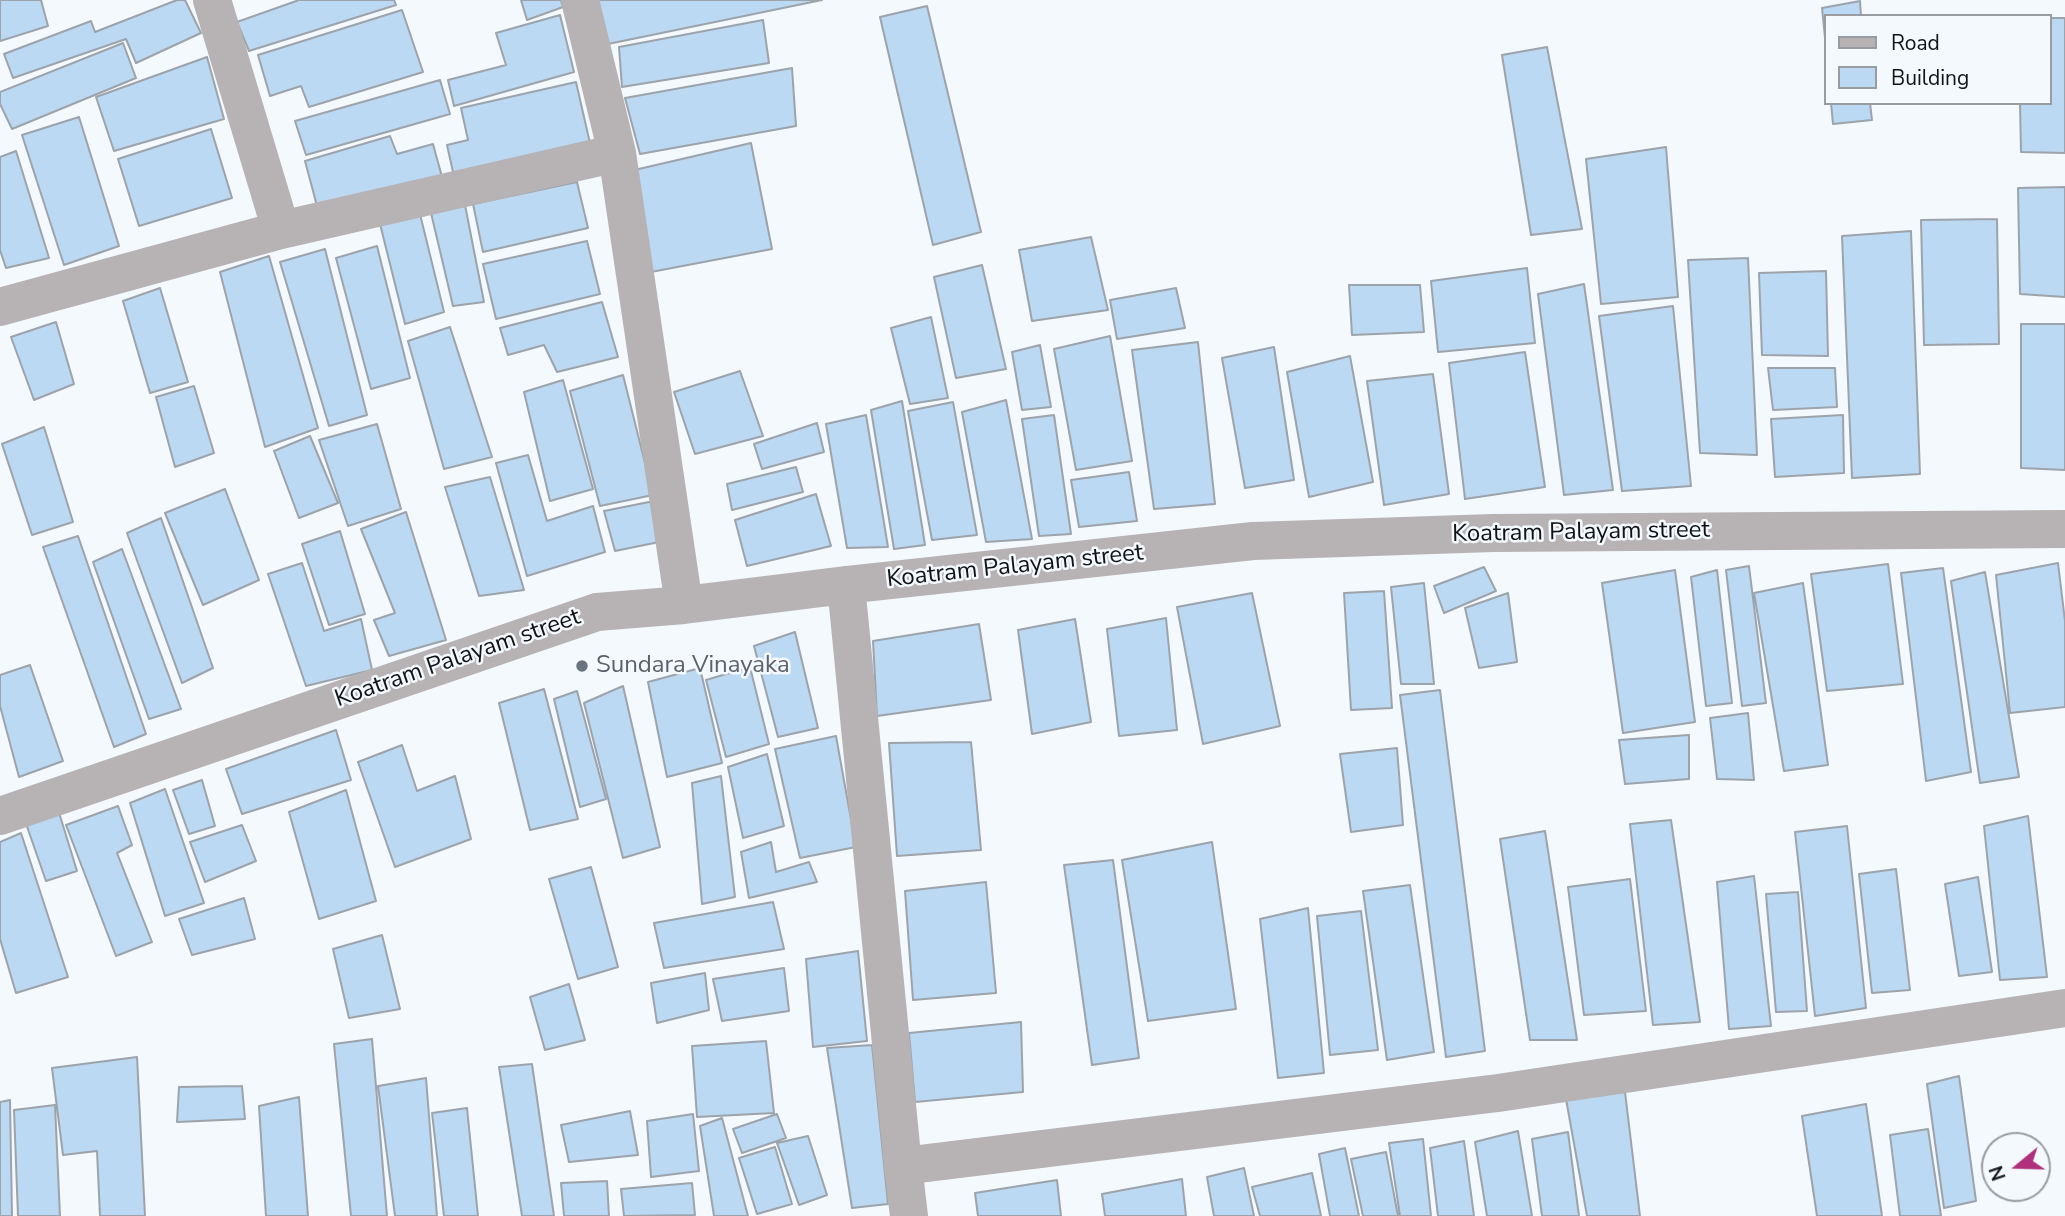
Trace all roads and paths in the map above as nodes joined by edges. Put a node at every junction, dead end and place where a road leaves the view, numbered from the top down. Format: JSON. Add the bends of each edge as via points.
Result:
{"nodes":[{"id":1,"x":212,"y":0,"type":"edge"},
{"id":2,"x":580,"y":0,"type":"edge"},
{"id":3,"x":617,"y":153,"type":"junction"},
{"id":4,"x":281,"y":230,"type":"junction"},
{"id":5,"x":0,"y":307,"type":"edge"},
{"id":6,"x":2065,"y":529,"type":"edge"},
{"id":7,"x":846,"y":584,"type":"junction"},
{"id":8,"x":684,"y":605,"type":"junction"},
{"id":9,"x":0,"y":816,"type":"edge"},
{"id":10,"x":2065,"y":1008,"type":"edge"},
{"id":11,"x":903,"y":1166,"type":"junction"},
{"id":12,"x":909,"y":1216,"type":"edge"}],
"edges":[{"from":1,"to":4,"type":"street"},
{"from":2,"to":3,"type":"street"},
{"from":3,"to":4,"type":"street"},
{"from":3,"to":8,"type":"street"},
{"from":4,"to":5,"type":"street"},
{"from":6,"to":7,"type":"street","name":"Koatram Palayam street","via":[[1493,533],[1253,541]]},
{"from":7,"to":8,"type":"street","name":"Koatram Palayam street"},
{"from":7,"to":11,"type":"street"},
{"from":8,"to":9,"type":"street","name":"Koatram Palayam street","via":[[597,612]]},
{"from":10,"to":11,"type":"street","via":[[1498,1093]]},
{"from":11,"to":12,"type":"street"}]}
